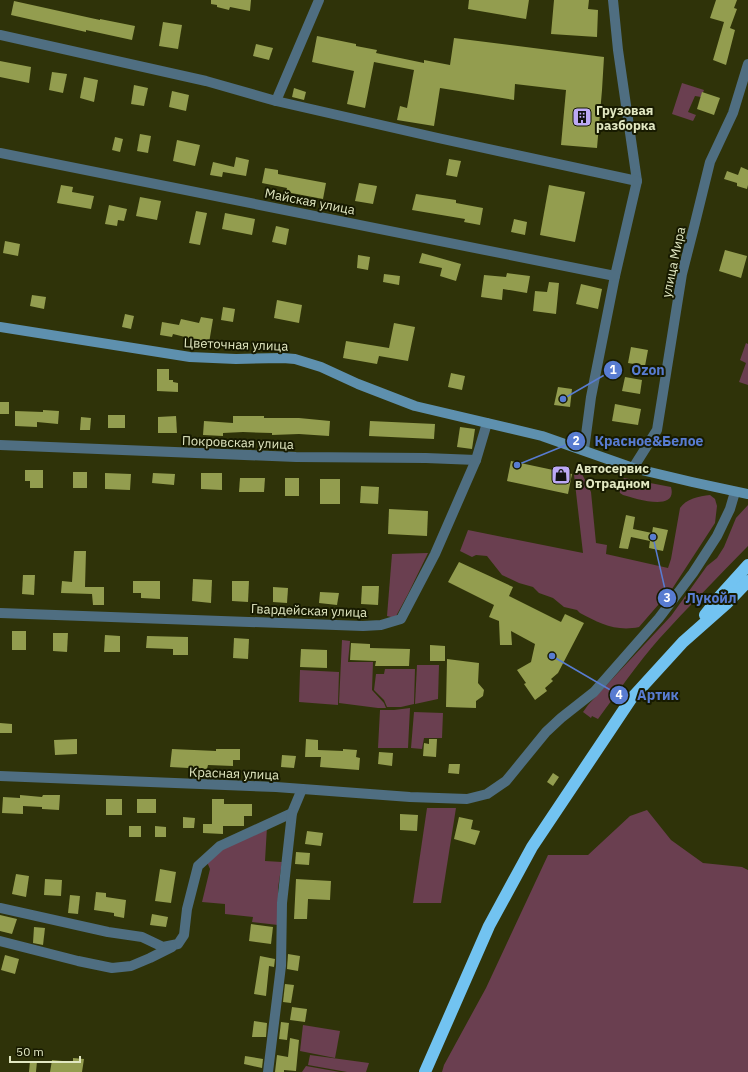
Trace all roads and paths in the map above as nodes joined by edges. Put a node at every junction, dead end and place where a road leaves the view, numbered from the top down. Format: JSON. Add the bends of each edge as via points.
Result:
{"nodes":[{"id":1,"x":319,"y":0,"type":"edge"},
{"id":2,"x":613,"y":0,"type":"edge"},
{"id":3,"x":0,"y":35,"type":"edge"},
{"id":4,"x":748,"y":64,"type":"edge"},
{"id":5,"x":276,"y":101,"type":"junction"},
{"id":6,"x":0,"y":153,"type":"edge"},
{"id":7,"x":637,"y":181,"type":"junction"},
{"id":8,"x":615,"y":276,"type":"junction"},
{"id":9,"x":0,"y":327,"type":"edge"},
{"id":10,"x":487,"y":423,"type":"junction"},
{"id":11,"x":0,"y":445,"type":"edge"},
{"id":12,"x":584,"y":450,"type":"junction"},
{"id":13,"x":476,"y":460,"type":"junction"},
{"id":14,"x":633,"y":468,"type":"junction"},
{"id":15,"x":735,"y":492,"type":"junction"},
{"id":16,"x":748,"y":494,"type":"edge"},
{"id":17,"x":748,"y":565,"type":"edge"},
{"id":18,"x":748,"y":581,"type":"edge"},
{"id":19,"x":0,"y":613,"type":"edge"},
{"id":20,"x":683,"y":642,"type":"junction"},
{"id":21,"x":0,"y":776,"type":"edge"},
{"id":22,"x":302,"y":789,"type":"junction"},
{"id":23,"x":292,"y":813,"type":"junction"},
{"id":24,"x":0,"y":908,"type":"edge"},
{"id":25,"x":0,"y":941,"type":"edge"},
{"id":26,"x":178,"y":944,"type":"junction"},
{"id":27,"x":268,"y":1072,"type":"edge"},
{"id":28,"x":424,"y":1072,"type":"edge"}],
"edges":[{"from":1,"to":5,"type":"street"},
{"from":2,"to":7,"type":"street"},
{"from":3,"to":5,"type":"street","via":[[206,81]]},
{"from":4,"to":14,"type":"street","name":"улица Мира","via":[[733,113],[710,162],[682,274],[657,430]]},
{"from":5,"to":7,"type":"street"},
{"from":6,"to":8,"type":"street","name":"Майская улица"},
{"from":7,"to":8,"type":"street"},
{"from":8,"to":12,"type":"street","via":[[591,397]]},
{"from":9,"to":10,"type":"street","name":"Цветочная улица","via":[[190,357],[236,360],[295,359],[321,367],[415,406]]},
{"from":10,"to":12,"type":"street","name":"Цветочная улица","via":[[542,436]]},
{"from":10,"to":13,"type":"street","name":"Гвардейская улица"},
{"from":11,"to":13,"type":"street","name":"Покровская улица","via":[[296,457]]},
{"from":12,"to":14,"type":"street","name":"Цветочная улица"},
{"from":13,"to":19,"type":"street","name":"Гвардейская улица","via":[[435,554],[402,619],[381,625],[364,626]]},
{"from":14,"to":15,"type":"street","name":"Цветочная улица"},
{"from":15,"to":16,"type":"street","name":"Цветочная улица"},
{"from":15,"to":22,"type":"street","name":"Красная улица","via":[[730,509],[716,536],[693,573],[658,618],[594,692],[546,732],[506,780],[492,791],[467,798],[410,797]]},
{"from":17,"to":20,"type":"highway"},
{"from":18,"to":20,"type":"highway"},
{"from":20,"to":28,"type":"highway","via":[[631,699],[532,847],[489,926]]},
{"from":21,"to":22,"type":"street","name":"Красная улица"},
{"from":22,"to":23,"type":"street"},
{"from":23,"to":26,"type":"street","via":[[220,846],[198,866],[187,909],[184,935]]},
{"from":23,"to":27,"type":"street","via":[[282,903],[280,966]]},
{"from":24,"to":26,"type":"street","via":[[142,937],[163,947]]},
{"from":25,"to":26,"type":"street","via":[[112,968],[130,966]]}]}
